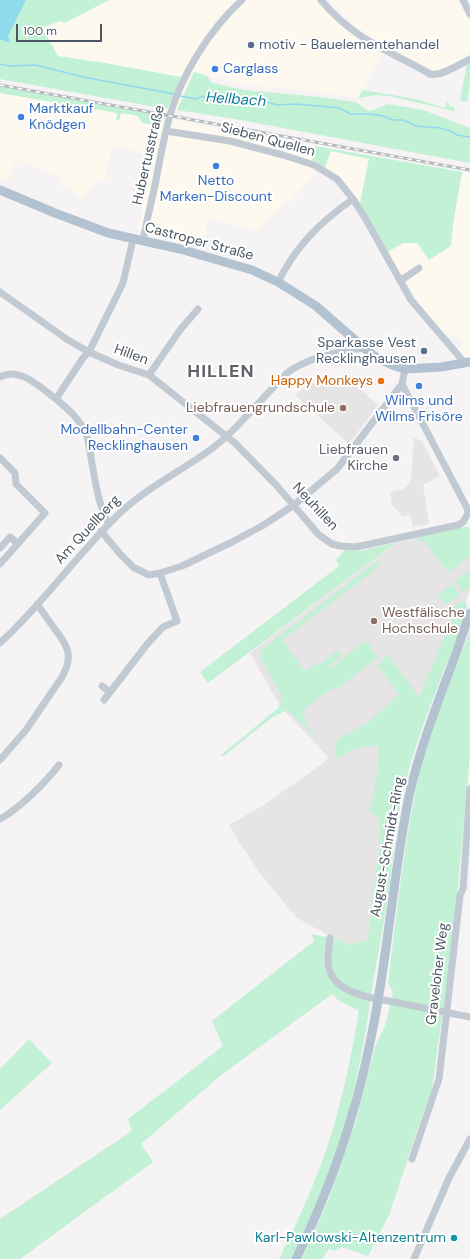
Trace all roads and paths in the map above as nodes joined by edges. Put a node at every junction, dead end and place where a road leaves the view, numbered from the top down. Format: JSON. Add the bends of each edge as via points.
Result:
{"nodes":[{"id":1,"x":242,"y":0,"type":"edge"},
{"id":2,"x":321,"y":0,"type":"edge"},
{"id":3,"x":463,"y":0,"type":"edge"},
{"id":4,"x":470,"y":14,"type":"edge"},
{"id":5,"x":470,"y":58,"type":"edge"},
{"id":6,"x":166,"y":131,"type":"junction"},
{"id":7,"x":0,"y":190,"type":"edge"},
{"id":8,"x":353,"y":198,"type":"junction"},
{"id":9,"x":133,"y":239,"type":"junction"},
{"id":10,"x":143,"y":241,"type":"junction"},
{"id":11,"x":419,"y":268,"type":"dead end"},
{"id":12,"x":400,"y":281,"type":"junction"},
{"id":13,"x":278,"y":282,"type":"junction"},
{"id":14,"x":0,"y":292,"type":"edge"},
{"id":15,"x":198,"y":308,"type":"dead end"},
{"id":16,"x":364,"y":348,"type":"junction"},
{"id":17,"x":89,"y":352,"type":"junction"},
{"id":18,"x":468,"y":364,"type":"edge"},
{"id":19,"x":405,"y":369,"type":"junction"},
{"id":20,"x":149,"y":375,"type":"junction"},
{"id":21,"x":0,"y":377,"type":"edge"},
{"id":22,"x":402,"y":384,"type":"junction"},
{"id":23,"x":56,"y":399,"type":"junction"},
{"id":24,"x":226,"y":436,"type":"junction"},
{"id":25,"x":0,"y":458,"type":"edge"},
{"id":26,"x":294,"y":505,"type":"junction"},
{"id":27,"x":469,"y":513,"type":"edge"},
{"id":28,"x":109,"y":524,"type":"junction"},
{"id":29,"x":101,"y":532,"type":"junction"},
{"id":30,"x":18,"y":544,"type":"junction"},
{"id":31,"x":0,"y":548,"type":"edge"},
{"id":32,"x":0,"y":551,"type":"edge"},
{"id":33,"x":6,"y":557,"type":"junction"},
{"id":34,"x":0,"y":564,"type":"edge"},
{"id":35,"x":160,"y":573,"type":"junction"},
{"id":36,"x":37,"y":604,"type":"junction"},
{"id":37,"x":470,"y":613,"type":"edge"},
{"id":38,"x":0,"y":643,"type":"edge"},
{"id":39,"x":102,"y":686,"type":"dead end"},
{"id":40,"x":110,"y":692,"type":"junction"},
{"id":41,"x":104,"y":700,"type":"dead end"},
{"id":42,"x":0,"y":760,"type":"edge"},
{"id":43,"x":59,"y":765,"type":"dead end"},
{"id":44,"x":470,"y":788,"type":"edge"},
{"id":45,"x":0,"y":819,"type":"edge"},
{"id":46,"x":466,"y":890,"type":"edge"},
{"id":47,"x":330,"y":938,"type":"dead end"},
{"id":48,"x":378,"y":998,"type":"junction"},
{"id":49,"x":446,"y":1012,"type":"junction"},
{"id":50,"x":470,"y":1017,"type":"edge"},
{"id":51,"x":470,"y":1139,"type":"edge"},
{"id":52,"x":412,"y":1159,"type":"dead end"},
{"id":53,"x":296,"y":1259,"type":"edge"},
{"id":54,"x":414,"y":1259,"type":"edge"}],
"edges":[{"from":1,"to":6,"type":"street","name":"Hubertusstraße","via":[[203,45],[182,84]]},
{"from":2,"to":5,"type":"street","via":[[359,36],[430,74],[442,73]]},
{"from":3,"to":4,"type":"street"},
{"from":6,"to":8,"type":"street","name":"Sieben Quellen","via":[[230,141],[314,165],[337,179]]},
{"from":6,"to":10,"type":"street","name":"Hubertusstraße"},
{"from":7,"to":9,"type":"main road","name":"Castroper Straße","via":[[95,229]]},
{"from":8,"to":12,"type":"street","name":"Sieben Quellen"},
{"from":8,"to":13,"type":"street","via":[[313,230],[286,266]]},
{"from":9,"to":10,"type":"main road","name":"Castroper Straße"},
{"from":9,"to":17,"type":"street","via":[[123,283]]},
{"from":10,"to":13,"type":"main road","name":"Castroper Straße","via":[[252,270]]},
{"from":11,"to":12,"type":"street"},
{"from":12,"to":18,"type":"street","name":"Sieben Quellen","via":[[411,300]]},
{"from":13,"to":16,"type":"main road","name":"Castroper Straße","via":[[316,306]]},
{"from":14,"to":17,"type":"street","name":"Hillen"},
{"from":15,"to":20,"type":"street"},
{"from":16,"to":19,"type":"main road","name":"Castroper Straße","via":[[377,358]]},
{"from":16,"to":24,"type":"street","via":[[314,360],[293,369]]},
{"from":17,"to":20,"type":"street","name":"Hillen"},
{"from":17,"to":23,"type":"street"},
{"from":18,"to":19,"type":"main road","name":"Castroper Straße"},
{"from":19,"to":22,"type":"street"},
{"from":20,"to":24,"type":"street","name":"Hillen"},
{"from":21,"to":23,"type":"street","via":[[8,374],[23,376]]},
{"from":22,"to":26,"type":"street","via":[[337,469]]},
{"from":22,"to":27,"type":"street"},
{"from":23,"to":28,"type":"street","via":[[76,417],[87,434],[94,477],[104,515]]},
{"from":24,"to":26,"type":"street","name":"Neuhillen"},
{"from":24,"to":28,"type":"street","name":"Am Quellberg","via":[[210,450],[131,504]]},
{"from":25,"to":30,"type":"street","via":[[15,473],[16,484],[45,513]]},
{"from":26,"to":27,"type":"street","name":"Neuhillen","via":[[318,535],[332,544],[348,547],[458,525],[464,522]]},
{"from":26,"to":35,"type":"street","via":[[232,542],[182,566]]},
{"from":28,"to":29,"type":"street","name":"Am Quellberg"},
{"from":29,"to":35,"type":"street","via":[[133,566],[145,574]]},
{"from":29,"to":36,"type":"street","name":"Am Quellberg"},
{"from":30,"to":31,"type":"street","via":[[10,537]]},
{"from":30,"to":33,"type":"street"},
{"from":32,"to":33,"type":"street"},
{"from":33,"to":34,"type":"street"},
{"from":35,"to":40,"type":"street","via":[[177,622],[164,627],[148,643]]},
{"from":36,"to":38,"type":"street","name":"Am Quellberg"},
{"from":36,"to":42,"type":"street","via":[[64,642],[69,660],[62,677],[26,730]]},
{"from":37,"to":48,"type":"main road","name":"August-Schmidt-Ring","via":[[434,711],[410,793],[400,842]]},
{"from":39,"to":40,"type":"street"},
{"from":40,"to":41,"type":"street"},
{"from":43,"to":45,"type":"street","via":[[24,801]]},
{"from":44,"to":46,"type":"street","name":"Graveloher Weg"},
{"from":46,"to":49,"type":"street","name":"Graveloher Weg","via":[[460,895]]},
{"from":47,"to":48,"type":"street","via":[[329,968],[337,982],[355,994]]},
{"from":48,"to":49,"type":"street"},
{"from":48,"to":53,"type":"main road","name":"August-Schmidt-Ring","via":[[369,1051],[352,1117],[315,1220]]},
{"from":49,"to":50,"type":"street"},
{"from":49,"to":52,"type":"street","name":"Graveloher Weg","via":[[439,1079]]},
{"from":51,"to":54,"type":"street","via":[[449,1178]]}]}
